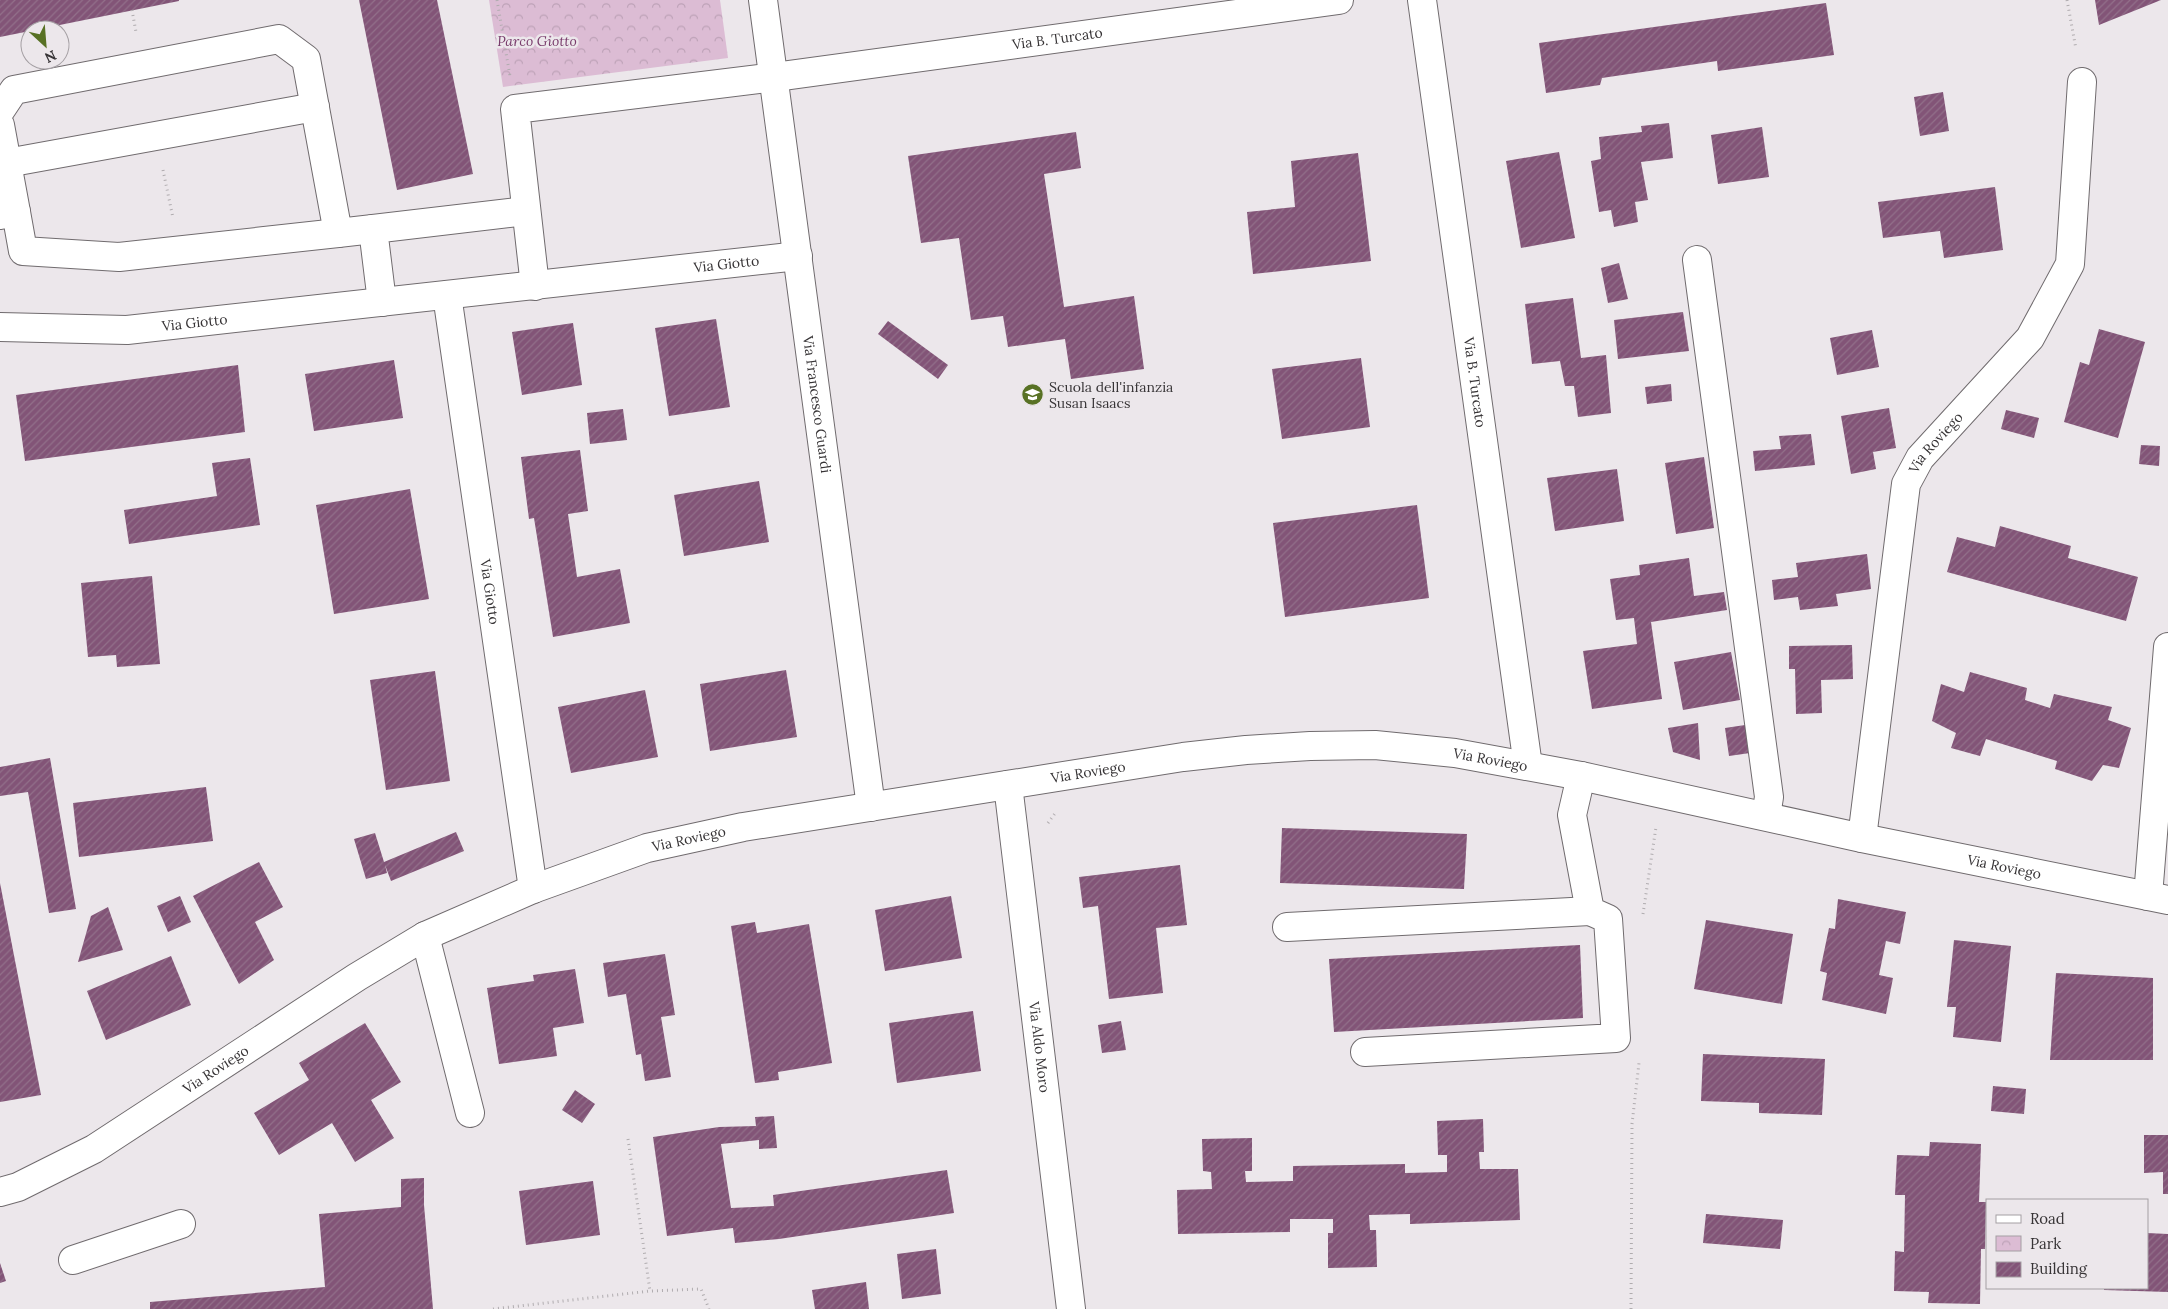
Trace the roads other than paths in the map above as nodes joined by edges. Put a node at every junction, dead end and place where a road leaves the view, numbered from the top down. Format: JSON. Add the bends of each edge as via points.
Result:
{"nodes":[{"id":1,"x":764,"y":0,"type":"edge"},
{"id":2,"x":1339,"y":0,"type":"edge"},
{"id":3,"x":1422,"y":0,"type":"edge"},
{"id":4,"x":775,"y":77,"type":"junction"},
{"id":5,"x":2082,"y":82,"type":"road end"},
{"id":6,"x":314,"y":107,"type":"junction"},
{"id":7,"x":0,"y":111,"type":"edge"},
{"id":8,"x":0,"y":125,"type":"edge"},
{"id":9,"x":7,"y":163,"type":"junction"},
{"id":10,"x":526,"y":211,"type":"junction"},
{"id":11,"x":8,"y":214,"type":"edge"},
{"id":12,"x":373,"y":229,"type":"junction"},
{"id":13,"x":338,"y":233,"type":"junction"},
{"id":14,"x":798,"y":256,"type":"junction"},
{"id":15,"x":1697,"y":260,"type":"dead end"},
{"id":16,"x":535,"y":286,"type":"junction"},
{"id":17,"x":447,"y":295,"type":"junction"},
{"id":18,"x":382,"y":302,"type":"junction"},
{"id":19,"x":0,"y":327,"type":"edge"},
{"id":20,"x":2168,"y":647,"type":"edge"},
{"id":21,"x":1528,"y":766,"type":"junction"},
{"id":22,"x":1581,"y":776,"type":"junction"},
{"id":23,"x":1008,"y":785,"type":"junction"},
{"id":24,"x":871,"y":807,"type":"junction"},
{"id":25,"x":1766,"y":816,"type":"junction"},
{"id":26,"x":1862,"y":838,"type":"junction"},
{"id":27,"x":533,"y":889,"type":"junction"},
{"id":28,"x":2158,"y":898,"type":"edge"},
{"id":29,"x":1590,"y":911,"type":"junction"},
{"id":30,"x":1287,"y":927,"type":"dead end"},
{"id":31,"x":425,"y":936,"type":"junction"},
{"id":32,"x":1365,"y":1052,"type":"dead end"},
{"id":33,"x":470,"y":1113,"type":"dead end"},
{"id":34,"x":0,"y":1192,"type":"edge"},
{"id":35,"x":180,"y":1224,"type":"dead end"},
{"id":36,"x":73,"y":1260,"type":"dead end"},
{"id":37,"x":1071,"y":1309,"type":"edge"}],
"edges":[{"from":1,"to":4,"type":"street","name":"Via Francesco Guardi"},
{"from":2,"to":4,"type":"street","name":"Via B. Turcato"},
{"from":3,"to":21,"type":"street","name":"Via B. Turcato"},
{"from":4,"to":10,"type":"street","name":"Via B. Turcato","via":[[515,109]]},
{"from":4,"to":14,"type":"street","name":"Via Francesco Guardi"},
{"from":5,"to":26,"type":"street","name":"Via Roviego","via":[[2070,264],[2030,338],[1920,458],[1906,484]]},
{"from":6,"to":7,"type":"street","via":[[306,59],[279,40],[14,90]]},
{"from":6,"to":9,"type":"street"},
{"from":6,"to":13,"type":"street"},
{"from":8,"to":9,"type":"street"},
{"from":9,"to":11,"type":"street"},
{"from":10,"to":12,"type":"street"},
{"from":10,"to":16,"type":"street"},
{"from":11,"to":13,"type":"street","via":[[23,251],[32,252],[120,257]]},
{"from":12,"to":13,"type":"street"},
{"from":12,"to":18,"type":"street"},
{"from":14,"to":16,"type":"street","name":"Via Giotto"},
{"from":14,"to":24,"type":"street","name":"Via Francesco Guardi"},
{"from":15,"to":25,"type":"street","via":[[1770,797]]},
{"from":16,"to":17,"type":"street","name":"Via Giotto"},
{"from":17,"to":18,"type":"street","name":"Via Giotto"},
{"from":17,"to":27,"type":"street","name":"Via Giotto"},
{"from":18,"to":19,"type":"street","name":"Via Giotto","via":[[127,330]]},
{"from":20,"to":28,"type":"street","name":"Via Roviego"},
{"from":21,"to":22,"type":"street","name":"Via Roviego"},
{"from":21,"to":23,"type":"street","name":"Via Roviego","via":[[1455,753],[1384,746],[1310,746],[1183,757]]},
{"from":22,"to":25,"type":"street","name":"Via Roviego"},
{"from":22,"to":29,"type":"street","via":[[1572,815]]},
{"from":23,"to":24,"type":"street","name":"Via Roviego"},
{"from":23,"to":37,"type":"street","name":"Via Aldo Moro"},
{"from":24,"to":27,"type":"street","name":"Via Roviego","via":[[743,827],[647,848]]},
{"from":25,"to":26,"type":"street","name":"Via Roviego"},
{"from":26,"to":28,"type":"street","name":"Via Roviego"},
{"from":27,"to":31,"type":"street","name":"Via Roviego"},
{"from":29,"to":30,"type":"street"},
{"from":29,"to":32,"type":"street","via":[[1608,919],[1616,1038]]},
{"from":31,"to":33,"type":"street"},
{"from":31,"to":34,"type":"street","name":"Via Roviego","via":[[94,1149],[18,1187]]},
{"from":35,"to":36,"type":"street"}]}
